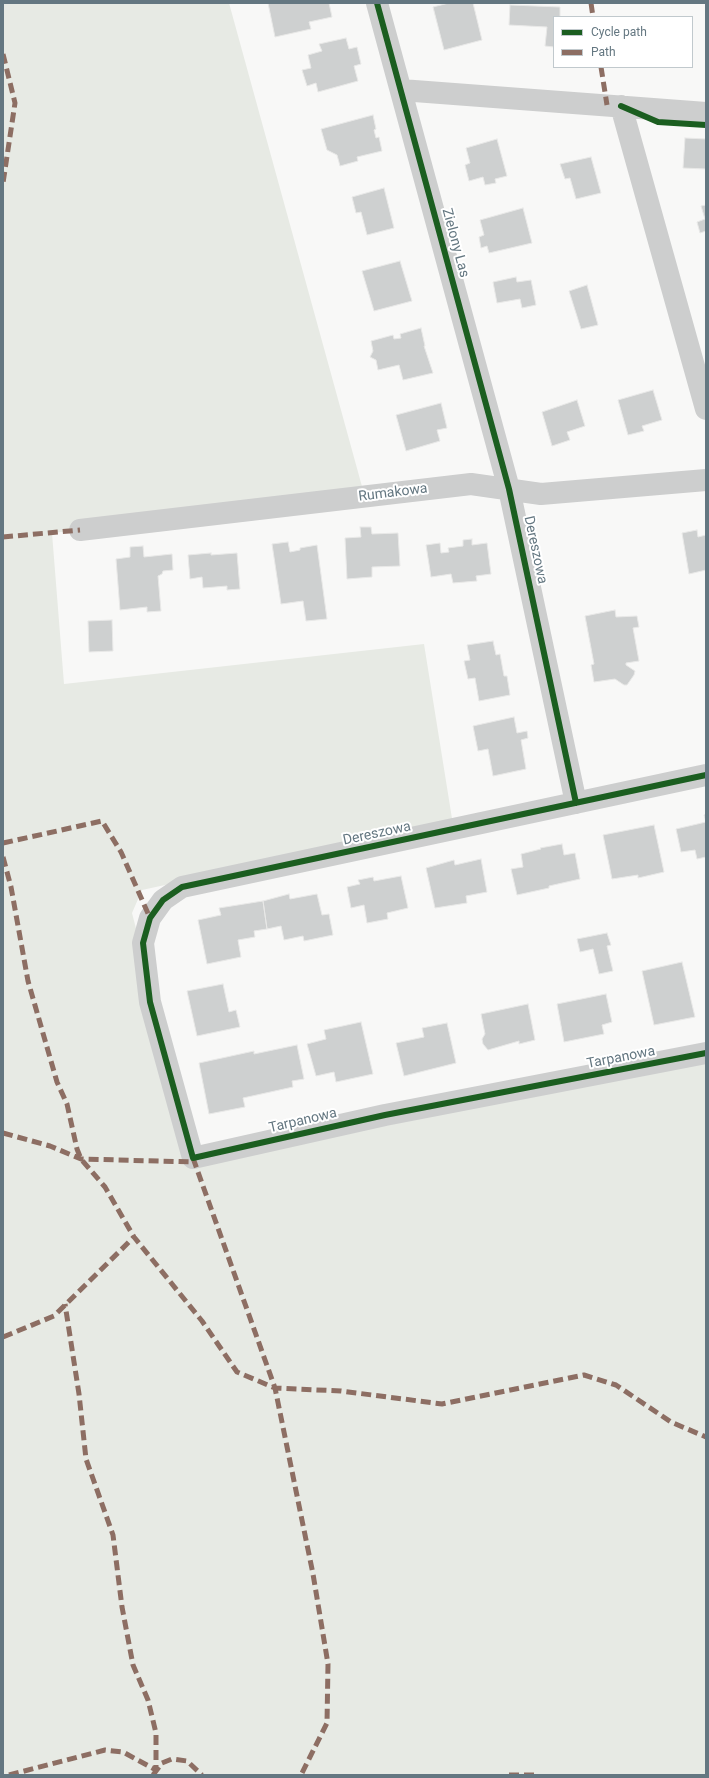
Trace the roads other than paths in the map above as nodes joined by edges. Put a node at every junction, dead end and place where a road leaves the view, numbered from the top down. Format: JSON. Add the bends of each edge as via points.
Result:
{"nodes":[{"id":1,"x":377,"y":3,"type":"edge"},
{"id":2,"x":401,"y":90,"type":"junction"},
{"id":3,"x":621,"y":106,"type":"junction"},
{"id":4,"x":706,"y":112,"type":"edge"},
{"id":5,"x":706,"y":409,"type":"edge"},
{"id":6,"x":706,"y":480,"type":"edge"},
{"id":7,"x":510,"y":489,"type":"junction"},
{"id":8,"x":80,"y":530,"type":"dead end"},
{"id":9,"x":706,"y":775,"type":"edge"},
{"id":10,"x":576,"y":803,"type":"junction"},
{"id":11,"x":182,"y":887,"type":"joint"},
{"id":12,"x":706,"y":1054,"type":"edge"}],
"edges":[{"from":1,"to":2,"type":"street","name":"Zielony Las"},
{"from":2,"to":3,"type":"street"},
{"from":2,"to":7,"type":"street","name":"Zielony Las"},
{"from":3,"to":4,"type":"street"},
{"from":3,"to":5,"type":"street"},
{"from":6,"to":7,"type":"street","name":"Rumakowa","via":[[541,494]]},
{"from":7,"to":8,"type":"street","name":"Rumakowa","via":[[471,484]]},
{"from":7,"to":10,"type":"street","name":"Dereszowa"},
{"from":9,"to":10,"type":"street","name":"Dereszowa"},
{"from":10,"to":11,"type":"street","name":"Dereszowa"},
{"from":11,"to":12,"type":"street","name":"Tarpanowa","via":[[163,900],[150,918],[143,943],[150,1002],[193,1158],[385,1115]]}]}
